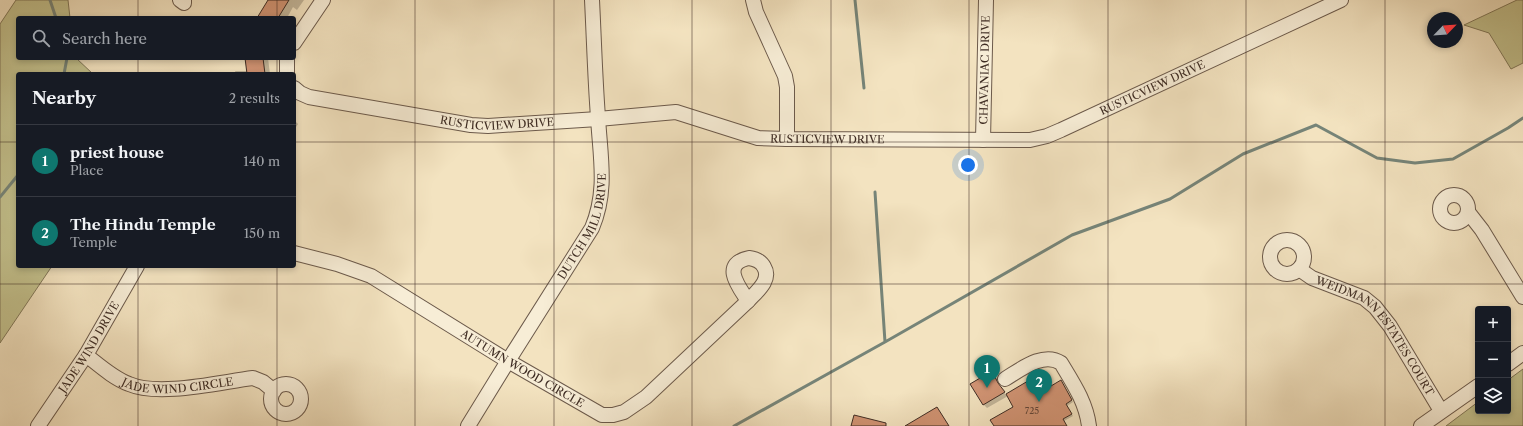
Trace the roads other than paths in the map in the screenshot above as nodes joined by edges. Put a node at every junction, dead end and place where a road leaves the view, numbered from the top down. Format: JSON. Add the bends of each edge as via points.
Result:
{"nodes":[{"id":1,"x":180,"y":0,"type":"edge"},
{"id":2,"x":184,"y":0,"type":"edge"},
{"id":3,"x":323,"y":0,"type":"edge"},
{"id":4,"x":592,"y":0,"type":"edge"},
{"id":5,"x":753,"y":0,"type":"edge"},
{"id":6,"x":986,"y":0,"type":"edge"},
{"id":7,"x":1341,"y":0,"type":"edge"},
{"id":8,"x":296,"y":40,"type":"edge"},
{"id":9,"x":287,"y":60,"type":"edge"},
{"id":10,"x":287,"y":72,"type":"edge"},
{"id":11,"x":296,"y":90,"type":"edge"},
{"id":12,"x":598,"y":119,"type":"junction"},
{"id":13,"x":787,"y":139,"type":"junction"},
{"id":14,"x":983,"y":140,"type":"junction"},
{"id":15,"x":1468,"y":212,"type":"dead end"},
{"id":16,"x":296,"y":254,"type":"edge"},
{"id":17,"x":136,"y":268,"type":"edge"},
{"id":18,"x":1299,"y":269,"type":"dead end"},
{"id":19,"x":1523,"y":297,"type":"edge"},
{"id":20,"x":748,"y":301,"type":"dead end"},
{"id":21,"x":1523,"y":353,"type":"edge"},
{"id":22,"x":86,"y":356,"type":"junction"},
{"id":23,"x":508,"y":360,"type":"junction"},
{"id":24,"x":1511,"y":362,"type":"edge"},
{"id":25,"x":1005,"y":380,"type":"dead end"},
{"id":26,"x":1475,"y":388,"type":"edge"},
{"id":27,"x":274,"y":391,"type":"dead end"},
{"id":28,"x":1441,"y":411,"type":"junction"},
{"id":29,"x":38,"y":426,"type":"edge"},
{"id":30,"x":468,"y":426,"type":"edge"},
{"id":31,"x":1089,"y":426,"type":"edge"},
{"id":32,"x":1421,"y":426,"type":"edge"}],
"edges":[{"from":1,"to":2,"type":"street","via":[[184,3]]},
{"from":3,"to":8,"type":"street"},
{"from":4,"to":12,"type":"street","name":"DUTCH MILL DRIVE"},
{"from":5,"to":13,"type":"street","via":[[785,76]]},
{"from":6,"to":14,"type":"street","name":"CHAVANIAC DRIVE"},
{"from":7,"to":14,"type":"street","name":"RUSTICVIEW DRIVE","via":[[1047,136],[1030,140]]},
{"from":9,"to":10,"type":"street"},
{"from":11,"to":12,"type":"street","name":"RUSTICVIEW DRIVE","via":[[309,97],[471,125]]},
{"from":12,"to":13,"type":"street","name":"RUSTICVIEW DRIVE","via":[[676,112],[758,138]]},
{"from":12,"to":23,"type":"street","name":"DUTCH MILL DRIVE","via":[[602,177],[598,213],[592,228]]},
{"from":13,"to":14,"type":"street","name":"RUSTICVIEW DRIVE"},
{"from":15,"to":19,"type":"street"},
{"from":16,"to":23,"type":"street","name":"AUTUMN WOOD CIRCLE","via":[[371,276]]},
{"from":17,"to":22,"type":"street","name":"JADE WIND DRIVE"},
{"from":18,"to":28,"type":"street","name":"WEIDMANN ESTATES COURT","via":[[1312,278],[1364,298],[1375,307],[1390,326]]},
{"from":20,"to":23,"type":"street","name":"AUTUMN WOOD CIRCLE","via":[[646,397],[624,412],[613,415],[602,415]]},
{"from":21,"to":24,"type":"street"},
{"from":22,"to":27,"type":"street","name":"JADE WIND CIRCLE","via":[[129,384],[145,388],[184,388],[253,378]]},
{"from":22,"to":29,"type":"street","name":"JADE WIND DRIVE"},
{"from":23,"to":30,"type":"street","name":"DUTCH MILL DRIVE"},
{"from":25,"to":31,"type":"street","via":[[1034,362],[1050,358],[1056,360],[1061,363],[1081,398]]},
{"from":26,"to":28,"type":"street"},
{"from":28,"to":32,"type":"street"}]}
